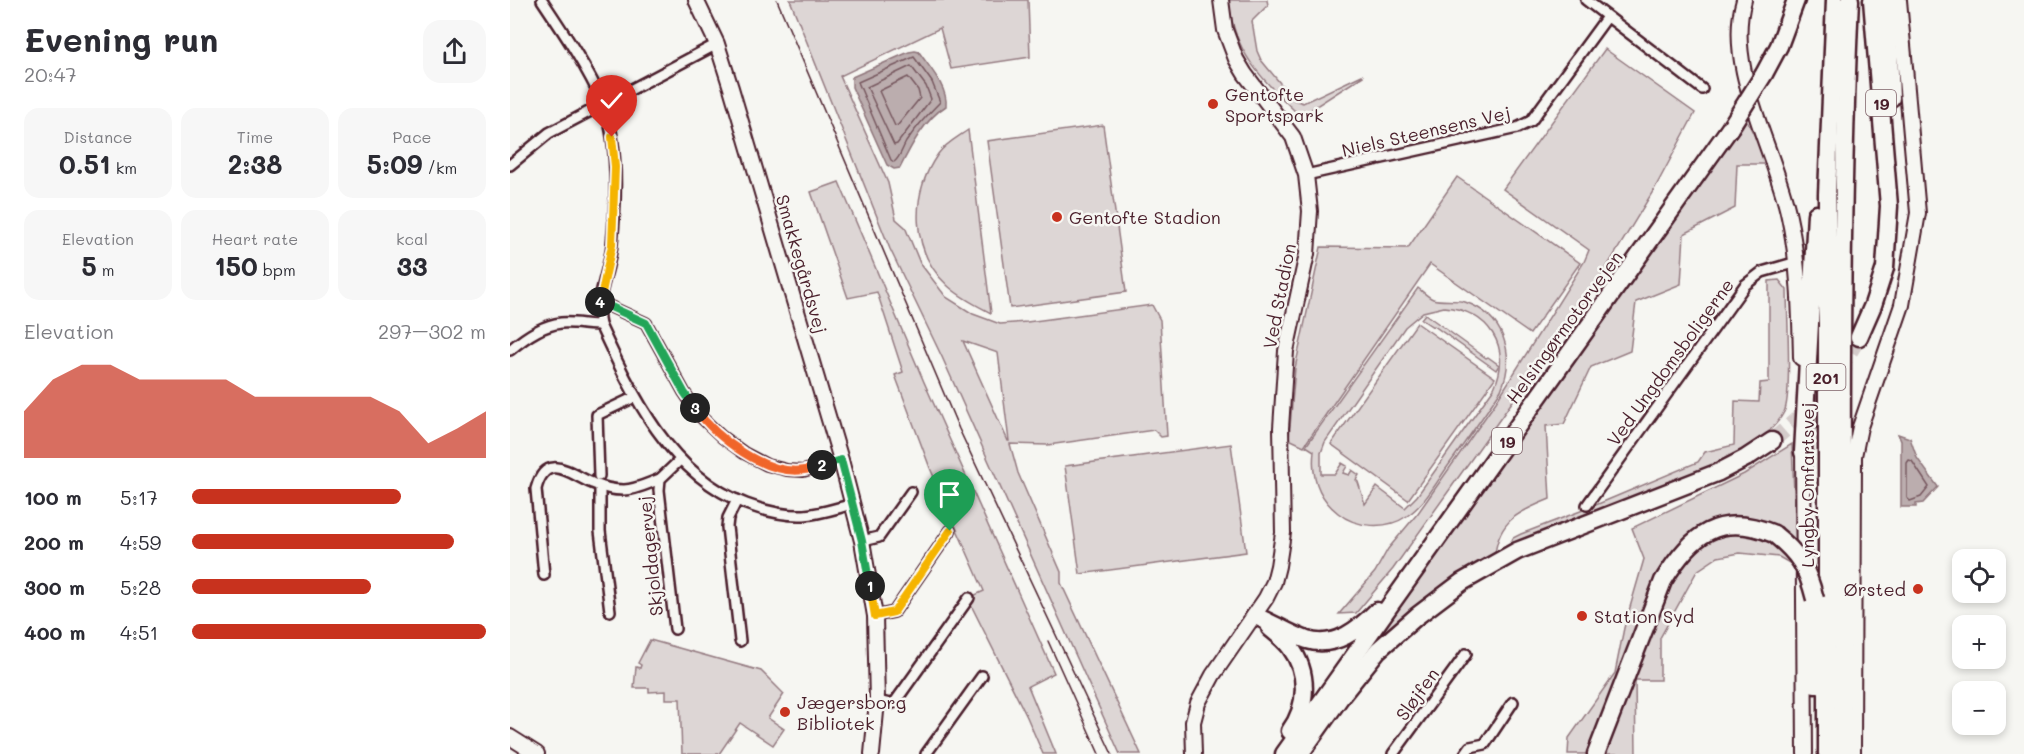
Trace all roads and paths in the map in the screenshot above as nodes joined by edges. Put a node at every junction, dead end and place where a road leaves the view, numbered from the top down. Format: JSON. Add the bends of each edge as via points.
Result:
{"nodes":[{"id":1,"x":542,"y":0,"type":"edge"},
{"id":2,"x":696,"y":0,"type":"edge"},
{"id":3,"x":1221,"y":0,"type":"edge"},
{"id":4,"x":1586,"y":0,"type":"edge"},
{"id":5,"x":1744,"y":0,"type":"edge"},
{"id":6,"x":1827,"y":0,"type":"edge"},
{"id":7,"x":1835,"y":0,"type":"edge"},
{"id":8,"x":1850,"y":0,"type":"edge"},
{"id":9,"x":1872,"y":0,"type":"edge"},
{"id":10,"x":1887,"y":0,"type":"edge"},
{"id":11,"x":1899,"y":0,"type":"edge"},
{"id":12,"x":1793,"y":6,"type":"edge"},
{"id":13,"x":1607,"y":17,"type":"junction"},
{"id":14,"x":717,"y":44,"type":"junction"},
{"id":15,"x":1702,"y":89,"type":"dead end"},
{"id":16,"x":603,"y":104,"type":"junction"},
{"id":17,"x":510,"y":165,"type":"edge"},
{"id":18,"x":1306,"y":175,"type":"junction"},
{"id":19,"x":1889,"y":206,"type":"junction"},
{"id":20,"x":1797,"y":262,"type":"junction"},
{"id":21,"x":1841,"y":283,"type":"junction"},
{"id":22,"x":600,"y":302,"type":"junction"},
{"id":23,"x":600,"y":325,"type":"junction"},
{"id":24,"x":1859,"y":338,"type":"tunnel mouth"},
{"id":25,"x":510,"y":350,"type":"edge"},
{"id":26,"x":635,"y":396,"type":"junction"},
{"id":27,"x":1772,"y":441,"type":"tunnel mouth"},
{"id":28,"x":1803,"y":452,"type":"junction"},
{"id":29,"x":1854,"y":456,"type":"junction"},
{"id":30,"x":680,"y":460,"type":"junction"},
{"id":31,"x":841,"y":460,"type":"junction"},
{"id":32,"x":660,"y":479,"type":"junction"},
{"id":33,"x":599,"y":481,"type":"junction"},
{"id":34,"x":911,"y":492,"type":"dead end"},
{"id":35,"x":737,"y":500,"type":"junction"},
{"id":36,"x":853,"y":504,"type":"junction"},
{"id":37,"x":1587,"y":505,"type":"dead end"},
{"id":38,"x":950,"y":531,"type":"dead end"},
{"id":39,"x":862,"y":541,"type":"junction"},
{"id":40,"x":544,"y":575,"type":"dead end"},
{"id":41,"x":1402,"y":588,"type":"junction"},
{"id":42,"x":969,"y":598,"type":"dead end"},
{"id":43,"x":610,"y":611,"type":"dead end"},
{"id":44,"x":875,"y":616,"type":"junction"},
{"id":45,"x":1255,"y":616,"type":"junction"},
{"id":46,"x":675,"y":629,"type":"dead end"},
{"id":47,"x":740,"y":641,"type":"dead end"},
{"id":48,"x":1466,"y":654,"type":"dead end"},
{"id":49,"x":982,"y":676,"type":"dead end"},
{"id":50,"x":877,"y":701,"type":"junction"},
{"id":51,"x":1513,"y":702,"type":"dead end"},
{"id":52,"x":510,"y":737,"type":"edge"},
{"id":53,"x":537,"y":754,"type":"edge"},
{"id":54,"x":872,"y":754,"type":"edge"},
{"id":55,"x":926,"y":754,"type":"edge"},
{"id":56,"x":1194,"y":754,"type":"edge"},
{"id":57,"x":1274,"y":754,"type":"edge"},
{"id":58,"x":1284,"y":754,"type":"edge"},
{"id":59,"x":1300,"y":754,"type":"edge"},
{"id":60,"x":1394,"y":754,"type":"edge"},
{"id":61,"x":1464,"y":754,"type":"edge"},
{"id":62,"x":1596,"y":754,"type":"edge"},
{"id":63,"x":1805,"y":754,"type":"edge"},
{"id":64,"x":1816,"y":754,"type":"edge"},
{"id":65,"x":1827,"y":754,"type":"edge"},
{"id":66,"x":1842,"y":754,"type":"edge"},
{"id":67,"x":1853,"y":754,"type":"edge"}],
"edges":[{"from":1,"to":16,"type":"street"},
{"from":2,"to":14,"type":"street","name":"Smakkegårdsvej"},
{"from":3,"to":18,"type":"street","name":"Ved Stadion","via":[[1225,30],[1236,59],[1293,137]]},
{"from":4,"to":13,"type":"street"},
{"from":5,"to":20,"type":"street","via":[[1739,32],[1746,83],[1779,178]]},
{"from":6,"to":28,"type":"highway"},
{"from":7,"to":65,"type":"highway","name":"Lyngby Omfartsvej","number":"201","via":[[1826,228]]},
{"from":8,"to":21,"type":"highway","name":"Lyngby Omfartsvej","number":"201"},
{"from":9,"to":19,"type":"highway","number":"19"},
{"from":10,"to":19,"type":"highway","via":[[1894,186]]},
{"from":11,"to":29,"type":"street","via":[[1918,213],[1902,305]]},
{"from":12,"to":41,"type":"highway","name":"Helsingørmotorvejen","number":"19","bridge":true,"via":[[1779,46],[1730,128]]},
{"from":13,"to":15,"type":"street"},
{"from":13,"to":18,"type":"street","name":"Niels Steensens Vej","via":[[1531,121],[1517,128]]},
{"from":14,"to":16,"type":"street"},
{"from":14,"to":31,"type":"street","name":"Smakkegårdsvej"},
{"from":16,"to":17,"type":"street","via":[[549,133]]},
{"from":16,"to":22,"type":"street","via":[[615,167],[612,245]]},
{"from":18,"to":45,"type":"street","name":"Ved Stadion","via":[[1310,211],[1307,254],[1286,351],[1281,428],[1283,533],[1274,582]]},
{"from":19,"to":24,"type":"highway","number":"19","via":[[1885,268]]},
{"from":20,"to":28,"type":"street"},
{"from":20,"to":37,"type":"street","name":"Ved Ungdomsboligerne","via":[[1762,272],[1745,285]]},
{"from":21,"to":29,"type":"highway","via":[[1849,342]]},
{"from":21,"to":66,"type":"highway","name":"Lyngby Omfartsvej","number":"201"},
{"from":22,"to":23,"type":"street"},
{"from":22,"to":31,"type":"street","via":[[646,323],[701,417],[744,453],[788,470],[803,471]]},
{"from":23,"to":25,"type":"street","via":[[561,323],[544,328]]},
{"from":23,"to":26,"type":"street"},
{"from":26,"to":30,"type":"street"},
{"from":26,"to":33,"type":"street","via":[[597,415]]},
{"from":27,"to":59,"type":"highway","via":[[1719,472],[1518,551],[1462,582],[1378,650]]},
{"from":28,"to":63,"type":"street"},
{"from":29,"to":67,"type":"street"},
{"from":30,"to":32,"type":"street","name":"Skjoldagervej"},
{"from":30,"to":35,"type":"street"},
{"from":31,"to":36,"type":"street","name":"Smakkegårdsvej"},
{"from":32,"to":33,"type":"street","name":"Skjoldagervej","via":[[625,490]]},
{"from":32,"to":46,"type":"street","name":"Skjoldagervej"},
{"from":33,"to":40,"type":"street","name":"Skjoldagervej","via":[[558,467],[544,472],[539,480],[536,489]]},
{"from":33,"to":43,"type":"street","via":[[600,531]]},
{"from":34,"to":39,"type":"street","via":[[879,537]]},
{"from":35,"to":36,"type":"street","via":[[759,509],[806,515]]},
{"from":35,"to":47,"type":"street","via":[[727,527]]},
{"from":36,"to":39,"type":"street","name":"Smakkegårdsvej"},
{"from":38,"to":44,"type":"street","via":[[894,612]]},
{"from":39,"to":44,"type":"street","name":"Smakkegårdsvej"},
{"from":41,"to":45,"type":"highway","via":[[1364,624],[1336,640],[1309,641]]},
{"from":41,"to":58,"type":"highway","name":"Helsingørmotorvejen","number":"19"},
{"from":42,"to":50,"type":"street","via":[[895,702]]},
{"from":44,"to":50,"type":"street","name":"Smakkegårdsvej"},
{"from":45,"to":56,"type":"street","name":"Ved Stadion","via":[[1198,703],[1192,730]]},
{"from":45,"to":57,"type":"highway","via":[[1290,647],[1304,675],[1302,706],[1294,726]]},
{"from":48,"to":60,"type":"street","name":"Sløjfen"},
{"from":49,"to":55,"type":"street"},
{"from":50,"to":54,"type":"street","name":"Smakkegårdsvej"},
{"from":51,"to":61,"type":"street","via":[[1485,744],[1470,747]]},
{"from":52,"to":53,"type":"street"},
{"from":62,"to":64,"type":"highway","bridge":true,"via":[[1664,581],[1678,557],[1706,533],[1739,524],[1774,534],[1804,564],[1810,579],[1815,599]]}]}
